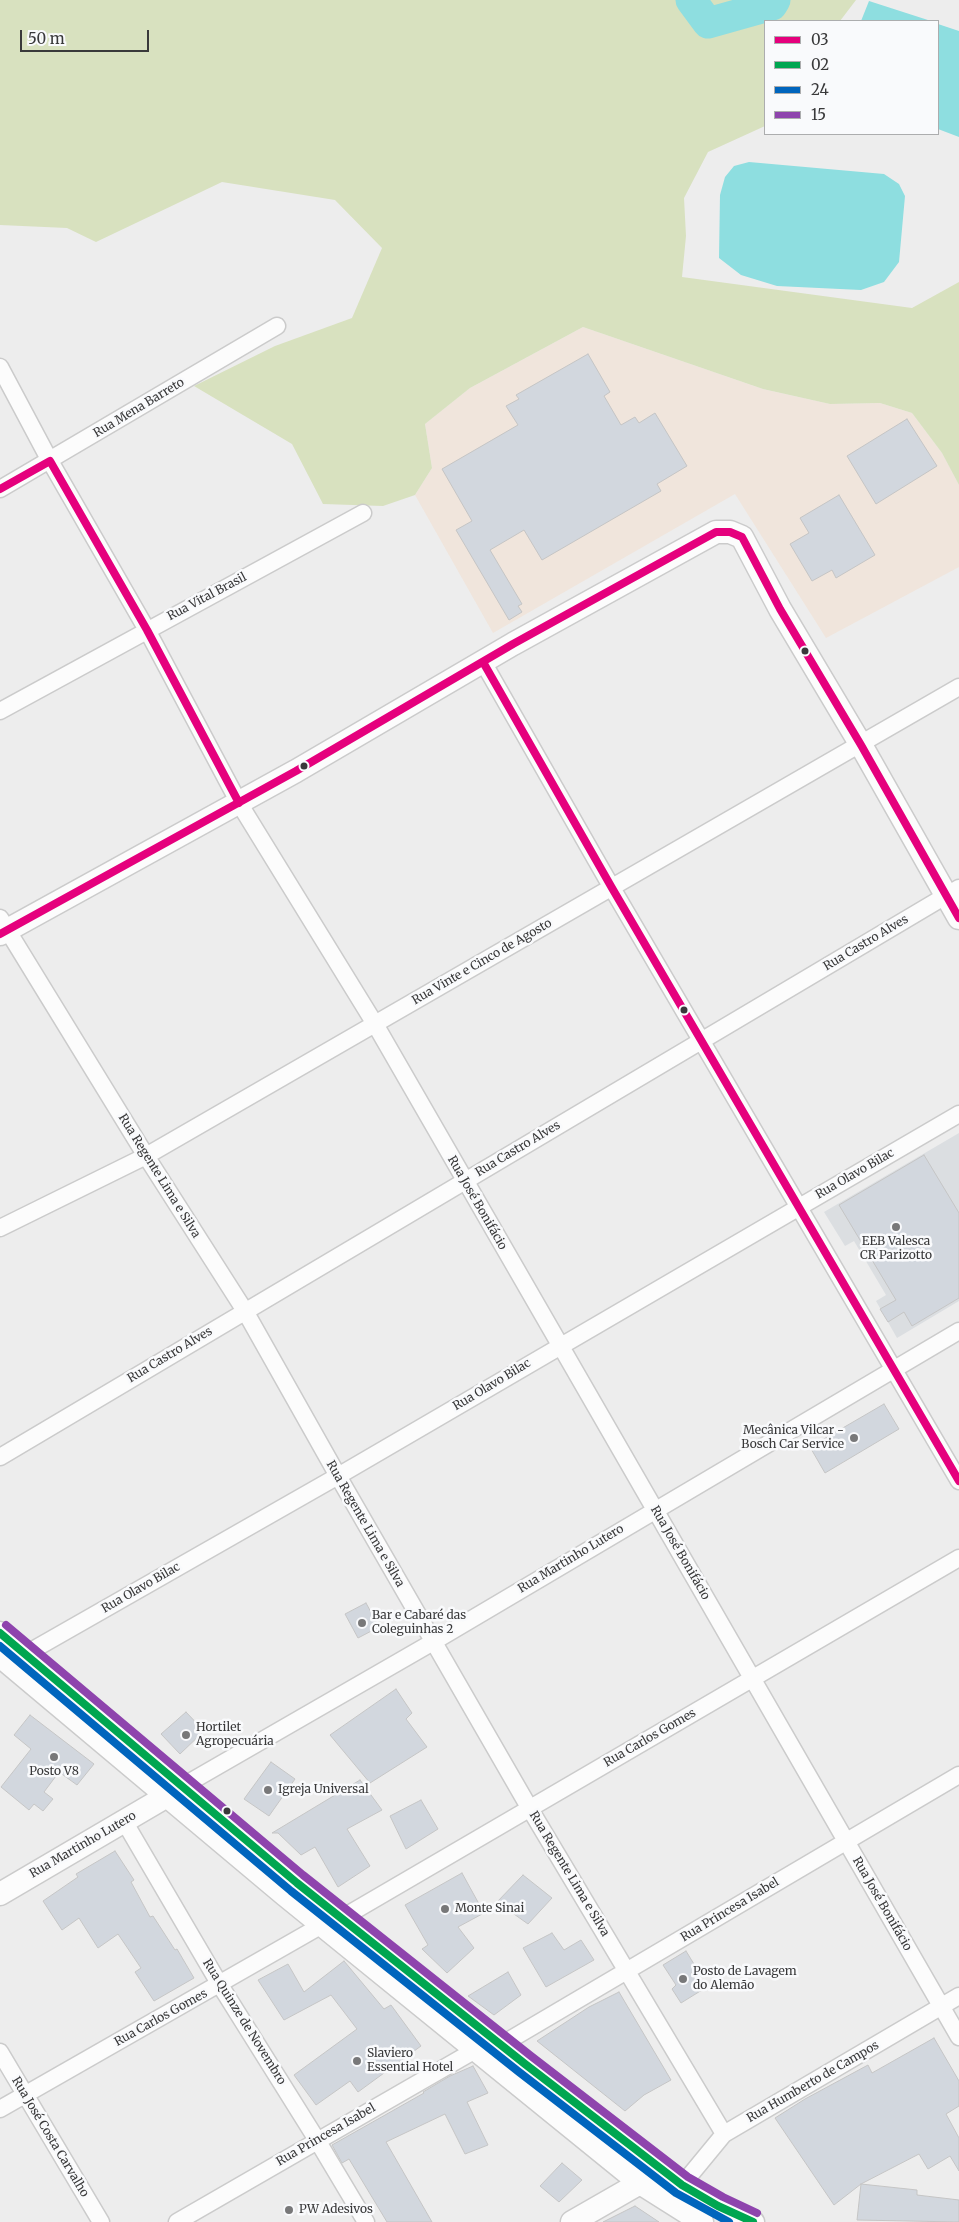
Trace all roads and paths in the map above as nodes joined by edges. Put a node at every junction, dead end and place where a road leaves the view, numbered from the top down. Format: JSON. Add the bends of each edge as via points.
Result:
{"nodes":[{"id":1,"x":277,"y":326,"type":"dead end"},
{"id":2,"x":0,"y":367,"type":"edge"},
{"id":3,"x":50,"y":461,"type":"junction"},
{"id":4,"x":0,"y":489,"type":"edge"},
{"id":5,"x":362,"y":513,"type":"dead end"},
{"id":6,"x":147,"y":630,"type":"junction"},
{"id":7,"x":483,"y":662,"type":"junction"},
{"id":8,"x":959,"y":687,"type":"edge"},
{"id":9,"x":0,"y":711,"type":"edge"},
{"id":10,"x":861,"y":745,"type":"junction"},
{"id":11,"x":239,"y":803,"type":"junction"},
{"id":12,"x":612,"y":888,"type":"junction"},
{"id":13,"x":952,"y":892,"type":"edge"},
{"id":14,"x":959,"y":918,"type":"edge"},
{"id":15,"x":2,"y":928,"type":"edge"},
{"id":16,"x":375,"y":1024,"type":"junction"},
{"id":17,"x":701,"y":1041,"type":"junction"},
{"id":18,"x":959,"y":1114,"type":"edge"},
{"id":19,"x":146,"y":1156,"type":"junction"},
{"id":20,"x":465,"y":1181,"type":"junction"},
{"id":21,"x":799,"y":1207,"type":"junction"},
{"id":22,"x":0,"y":1228,"type":"edge"},
{"id":23,"x":245,"y":1311,"type":"junction"},
{"id":24,"x":959,"y":1332,"type":"edge"},
{"id":25,"x":560,"y":1345,"type":"junction"},
{"id":26,"x":894,"y":1370,"type":"junction"},
{"id":27,"x":0,"y":1457,"type":"edge"},
{"id":28,"x":338,"y":1476,"type":"junction"},
{"id":29,"x":959,"y":1481,"type":"edge"},
{"id":30,"x":655,"y":1510,"type":"junction"},
{"id":31,"x":959,"y":1558,"type":"edge"},
{"id":32,"x":0,"y":1633,"type":"edge"},
{"id":33,"x":433,"y":1642,"type":"junction"},
{"id":34,"x":8,"y":1661,"type":"edge"},
{"id":35,"x":752,"y":1679,"type":"junction"},
{"id":36,"x":959,"y":1776,"type":"edge"},
{"id":37,"x":175,"y":1791,"type":"junction"},
{"id":38,"x":530,"y":1808,"type":"junction"},
{"id":39,"x":124,"y":1821,"type":"junction"},
{"id":40,"x":846,"y":1842,"type":"junction"},
{"id":41,"x":0,"y":1894,"type":"edge"},
{"id":42,"x":332,"y":1921,"type":"junction"},
{"id":43,"x":627,"y":1972,"type":"junction"},
{"id":44,"x":220,"y":1985,"type":"junction"},
{"id":45,"x":959,"y":1996,"type":"edge"},
{"id":46,"x":942,"y":2006,"type":"junction"},
{"id":47,"x":959,"y":2037,"type":"edge"},
{"id":48,"x":501,"y":2045,"type":"junction"},
{"id":49,"x":477,"y":2050,"type":"junction"},
{"id":50,"x":0,"y":2052,"type":"edge"},
{"id":51,"x":24,"y":2094,"type":"junction"},
{"id":52,"x":0,"y":2109,"type":"edge"},
{"id":53,"x":724,"y":2134,"type":"junction"},
{"id":54,"x":317,"y":2140,"type":"junction"},
{"id":55,"x":640,"y":2184,"type":"junction"},
{"id":56,"x":682,"y":2185,"type":"junction"},
{"id":57,"x":101,"y":2222,"type":"edge"},
{"id":58,"x":176,"y":2222,"type":"edge"},
{"id":59,"x":366,"y":2222,"type":"edge"},
{"id":60,"x":572,"y":2222,"type":"edge"},
{"id":61,"x":702,"y":2222,"type":"edge"},
{"id":62,"x":753,"y":2222,"type":"edge"}],
"edges":[{"from":1,"to":3,"type":"street","name":"Rua Mena Barreto"},
{"from":2,"to":3,"type":"street","name":"Rua José Bonifácio"},
{"from":3,"to":4,"type":"street","name":"Rua Mena Barreto"},
{"from":3,"to":6,"type":"street","name":"Rua José Bonifácio"},
{"from":5,"to":6,"type":"street","name":"Rua Vital Brasil"},
{"from":6,"to":9,"type":"street","name":"Rua Vital Brasil"},
{"from":6,"to":11,"type":"street","name":"Rua José Bonifácio"},
{"from":7,"to":10,"type":"street","via":[[716,532],[730,532],[742,538]]},
{"from":7,"to":11,"type":"street"},
{"from":7,"to":12,"type":"street"},
{"from":8,"to":10,"type":"street","name":"Rua Vinte e Cinco de Agosto"},
{"from":10,"to":12,"type":"street","name":"Rua Vinte e Cinco de Agosto"},
{"from":10,"to":13,"type":"street"},
{"from":11,"to":15,"type":"street"},
{"from":11,"to":16,"type":"street","name":"Rua José Bonifácio"},
{"from":12,"to":16,"type":"street","name":"Rua Vinte e Cinco de Agosto"},
{"from":12,"to":17,"type":"street"},
{"from":13,"to":14,"type":"street"},
{"from":13,"to":17,"type":"street","name":"Rua Castro Alves"},
{"from":15,"to":19,"type":"street","name":"Rua Regente Lima e Silva"},
{"from":16,"to":19,"type":"street","name":"Rua Vinte e Cinco de Agosto"},
{"from":16,"to":20,"type":"street","name":"Rua José Bonifácio"},
{"from":17,"to":20,"type":"street","name":"Rua Castro Alves"},
{"from":17,"to":21,"type":"street"},
{"from":18,"to":21,"type":"street","name":"Rua Olavo Bilac"},
{"from":19,"to":22,"type":"street","name":"Rua Vinte e Cinco de Agosto"},
{"from":19,"to":23,"type":"street","name":"Rua Regente Lima e Silva"},
{"from":20,"to":23,"type":"street","name":"Rua Castro Alves"},
{"from":20,"to":25,"type":"street","name":"Rua José Bonifácio"},
{"from":21,"to":25,"type":"street","name":"Rua Olavo Bilac"},
{"from":21,"to":26,"type":"street"},
{"from":23,"to":27,"type":"street","name":"Rua Castro Alves"},
{"from":23,"to":28,"type":"street","name":"Rua Regente Lima e Silva"},
{"from":24,"to":26,"type":"street","name":"Rua Martinho Lutero"},
{"from":25,"to":28,"type":"street","name":"Rua Olavo Bilac"},
{"from":25,"to":30,"type":"street","name":"Rua José Bonifácio"},
{"from":26,"to":29,"type":"street"},
{"from":26,"to":30,"type":"street","name":"Rua Martinho Lutero"},
{"from":28,"to":33,"type":"street","name":"Rua Regente Lima e Silva"},
{"from":28,"to":34,"type":"street","name":"Rua Olavo Bilac"},
{"from":30,"to":33,"type":"street","name":"Rua Martinho Lutero"},
{"from":30,"to":35,"type":"street","name":"Rua José Bonifácio"},
{"from":31,"to":35,"type":"street","name":"Rua Carlos Gomes"},
{"from":32,"to":34,"type":"street"},
{"from":33,"to":37,"type":"street","name":"Rua Martinho Lutero"},
{"from":33,"to":38,"type":"street","name":"Rua Regente Lima e Silva"},
{"from":34,"to":37,"type":"street"},
{"from":35,"to":38,"type":"street","name":"Rua Carlos Gomes"},
{"from":35,"to":40,"type":"street","name":"Rua José Bonifácio"},
{"from":36,"to":40,"type":"street","name":"Rua Princesa Isabel"},
{"from":37,"to":39,"type":"street","name":"Rua Martinho Lutero"},
{"from":37,"to":42,"type":"street"},
{"from":38,"to":42,"type":"street","name":"Rua Carlos Gomes"},
{"from":38,"to":43,"type":"street","name":"Rua Regente Lima e Silva"},
{"from":39,"to":41,"type":"street","name":"Rua Martinho Lutero"},
{"from":39,"to":44,"type":"street","name":"Rua Quinze de Novembro"},
{"from":40,"to":43,"type":"street","name":"Rua Princesa Isabel"},
{"from":40,"to":46,"type":"street","name":"Rua José Bonifácio"},
{"from":42,"to":44,"type":"street","name":"Rua Carlos Gomes"},
{"from":42,"to":48,"type":"street"},
{"from":42,"to":49,"type":"street"},
{"from":43,"to":48,"type":"street","name":"Rua Princesa Isabel"},
{"from":43,"to":53,"type":"street","name":"Rua Regente Lima e Silva"},
{"from":44,"to":51,"type":"street","name":"Rua Carlos Gomes"},
{"from":44,"to":54,"type":"street","name":"Rua Quinze de Novembro"},
{"from":45,"to":46,"type":"street","name":"Rua Humberto de Campos"},
{"from":46,"to":47,"type":"street","name":"Rua José Bonifácio"},
{"from":46,"to":53,"type":"street","name":"Rua Humberto de Campos"},
{"from":48,"to":56,"type":"street"},
{"from":49,"to":54,"type":"street","name":"Rua Princesa Isabel"},
{"from":49,"to":55,"type":"street"},
{"from":50,"to":51,"type":"street","name":"Rua José Costa Carvalho"},
{"from":51,"to":52,"type":"street","name":"Rua Carlos Gomes"},
{"from":51,"to":57,"type":"street","name":"Rua José Costa Carvalho"},
{"from":53,"to":56,"type":"street","name":"Rua Humberto de Campos"},
{"from":54,"to":58,"type":"street","name":"Rua Princesa Isabel"},
{"from":54,"to":59,"type":"street","name":"Rua Quinze de Novembro"},
{"from":55,"to":60,"type":"street"},
{"from":55,"to":61,"type":"street"},
{"from":56,"to":62,"type":"street"}]}
